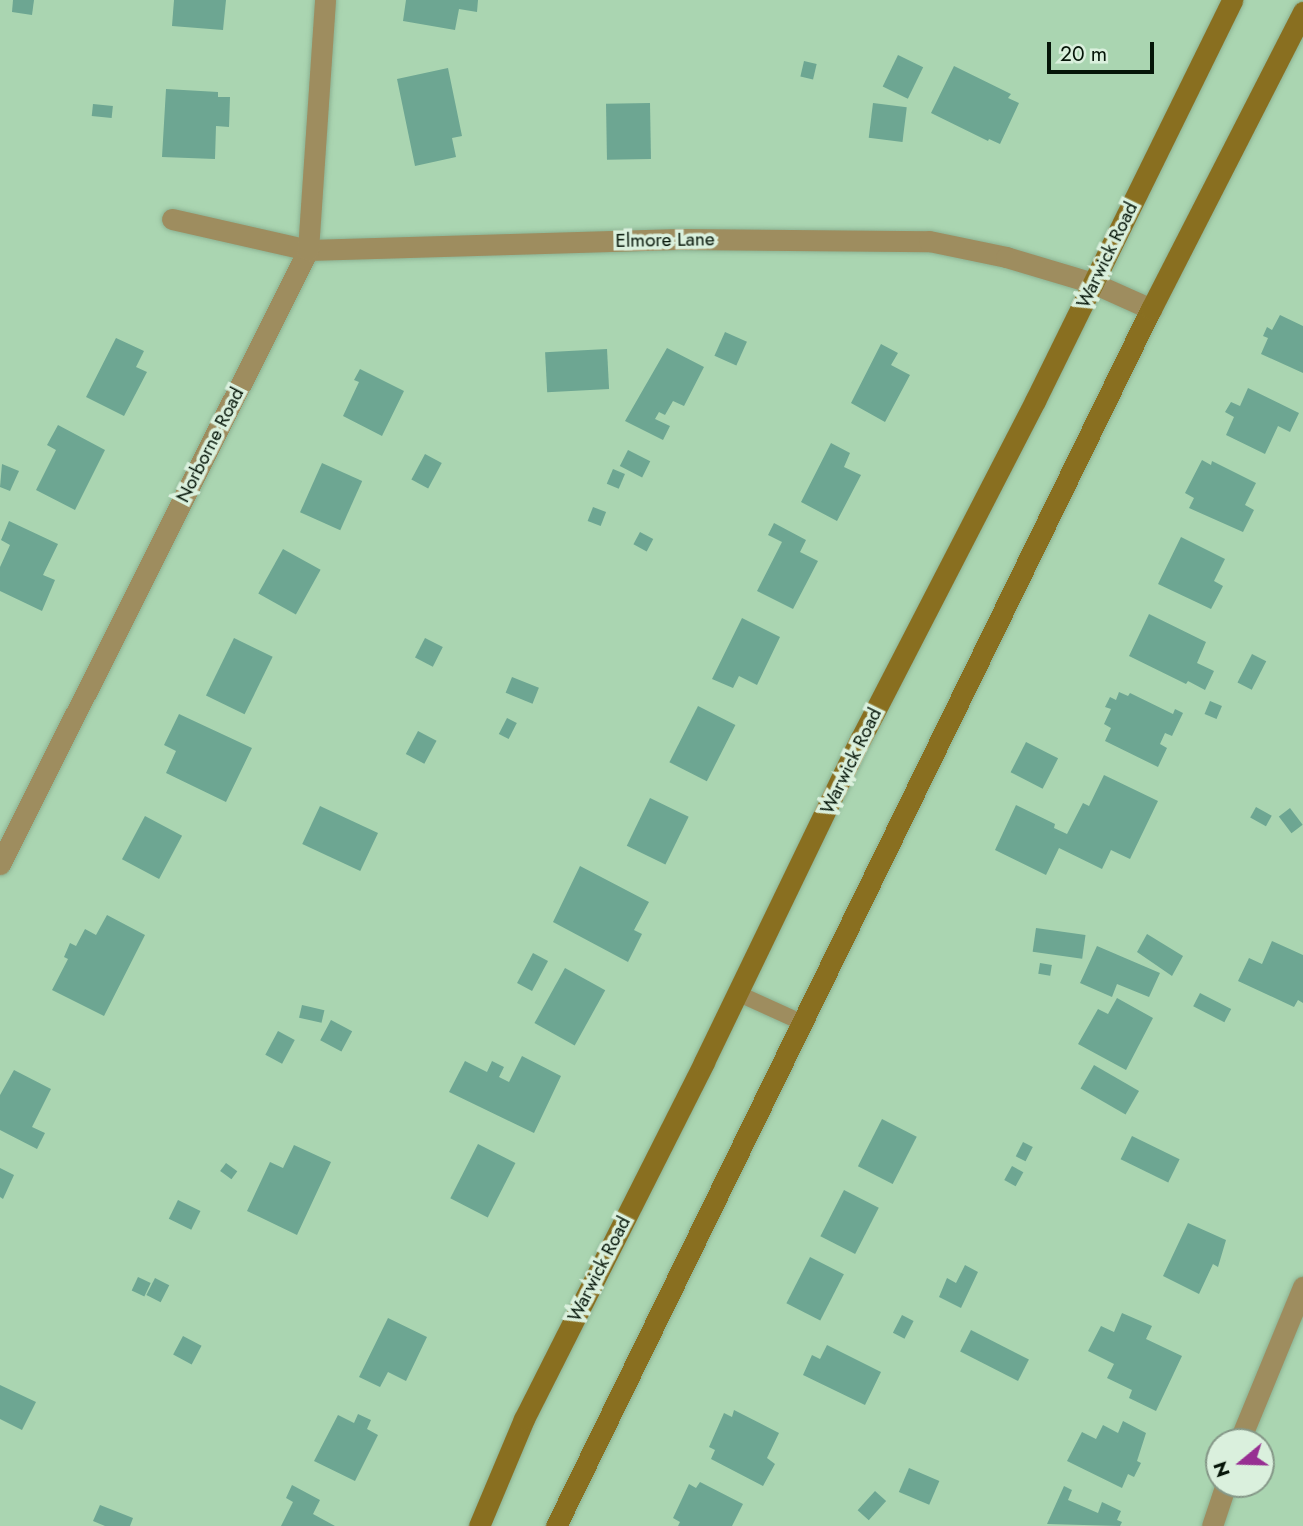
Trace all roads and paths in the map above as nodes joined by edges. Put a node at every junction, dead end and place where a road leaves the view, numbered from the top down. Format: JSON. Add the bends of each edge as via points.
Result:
{"nodes":[{"id":1,"x":325,"y":0,"type":"edge"},
{"id":2,"x":1232,"y":0,"type":"edge"},
{"id":3,"x":1303,"y":12,"type":"edge"},
{"id":4,"x":172,"y":219,"type":"dead end"},
{"id":5,"x":309,"y":250,"type":"junction"},
{"id":6,"x":1093,"y":283,"type":"junction"},
{"id":7,"x":1151,"y":309,"type":"junction"},
{"id":8,"x":0,"y":864,"type":"edge"},
{"id":9,"x":737,"y":993,"type":"junction"},
{"id":10,"x":800,"y":1022,"type":"junction"},
{"id":11,"x":1303,"y":1287,"type":"edge"},
{"id":12,"x":1246,"y":1428,"type":"edge"},
{"id":13,"x":1221,"y":1498,"type":"edge"},
{"id":14,"x":479,"y":1526,"type":"edge"},
{"id":15,"x":556,"y":1526,"type":"edge"},
{"id":16,"x":1212,"y":1526,"type":"edge"}],
"edges":[{"from":1,"to":5,"type":"street","name":"Norborne Road"},
{"from":2,"to":6,"type":"main road","name":"Warwick Road"},
{"from":3,"to":7,"type":"main road"},
{"from":4,"to":5,"type":"street","name":"Elmore Lane"},
{"from":5,"to":6,"type":"street","name":"Elmore Lane","via":[[679,239],[929,241],[1006,257]]},
{"from":5,"to":8,"type":"street","name":"Norborne Road"},
{"from":6,"to":7,"type":"street","name":"Elmore Lane"},
{"from":6,"to":9,"type":"main road","name":"Warwick Road"},
{"from":7,"to":10,"type":"main road"},
{"from":9,"to":10,"type":"lane"},
{"from":9,"to":14,"type":"main road","name":"Warwick Road","via":[[524,1419]]},
{"from":10,"to":15,"type":"main road"},
{"from":11,"to":12,"type":"street"},
{"from":13,"to":16,"type":"street"}]}
